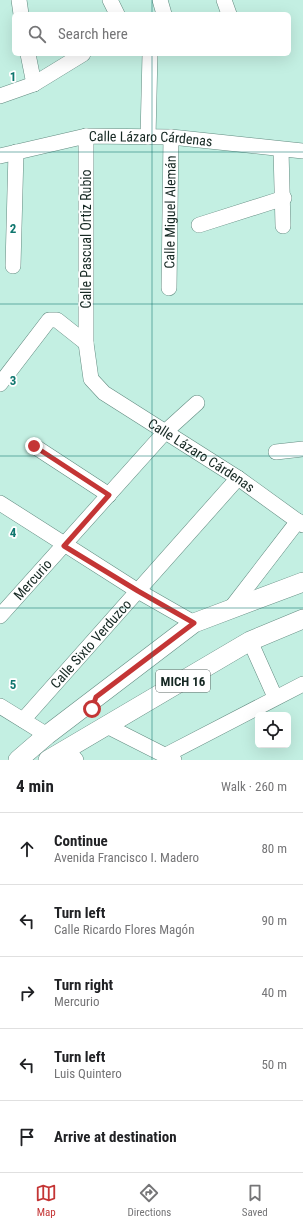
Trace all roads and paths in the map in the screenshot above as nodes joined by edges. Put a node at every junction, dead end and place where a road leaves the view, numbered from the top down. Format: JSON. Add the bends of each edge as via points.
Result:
{"nodes":[{"id":1,"x":19,"y":0,"type":"edge"},
{"id":2,"x":110,"y":0,"type":"edge"},
{"id":3,"x":224,"y":0,"type":"edge"},
{"id":4,"x":21,"y":12,"type":"edge"},
{"id":5,"x":116,"y":12,"type":"edge"},
{"id":6,"x":228,"y":12,"type":"edge"},
{"id":7,"x":28,"y":56,"type":"edge"},
{"id":8,"x":80,"y":56,"type":"edge"},
{"id":9,"x":151,"y":56,"type":"edge"},
{"id":10,"x":34,"y":84,"type":"junction"},
{"id":11,"x":0,"y":96,"type":"edge"},
{"id":12,"x":86,"y":136,"type":"junction"},
{"id":13,"x":148,"y":137,"type":"junction"},
{"id":14,"x":171,"y":137,"type":"junction"},
{"id":15,"x":281,"y":150,"type":"junction"},
{"id":16,"x":303,"y":151,"type":"edge"},
{"id":17,"x":16,"y":152,"type":"junction"},
{"id":18,"x":0,"y":156,"type":"edge"},
{"id":19,"x":284,"y":198,"type":"junction"},
{"id":20,"x":199,"y":225,"type":"dead end"},
{"id":21,"x":284,"y":226,"type":"dead end"},
{"id":22,"x":13,"y":266,"type":"dead end"},
{"id":23,"x":169,"y":288,"type":"dead end"},
{"id":24,"x":86,"y":343,"type":"junction"},
{"id":25,"x":0,"y":384,"type":"edge"},
{"id":26,"x":196,"y":403,"type":"dead end"},
{"id":27,"x":165,"y":432,"type":"junction"},
{"id":28,"x":34,"y":446,"type":"dead end"},
{"id":29,"x":303,"y":449,"type":"edge"},
{"id":30,"x":276,"y":452,"type":"dead end"},
{"id":31,"x":238,"y":478,"type":"junction"},
{"id":32,"x":109,"y":495,"type":"junction"},
{"id":33,"x":0,"y":503,"type":"edge"},
{"id":34,"x":300,"y":523,"type":"edge"},
{"id":35,"x":64,"y":546,"type":"junction"},
{"id":36,"x":303,"y":582,"type":"edge"},
{"id":37,"x":138,"y":591,"type":"junction"},
{"id":38,"x":3,"y":608,"type":"edge"},
{"id":39,"x":231,"y":608,"type":"junction"},
{"id":40,"x":303,"y":619,"type":"edge"},
{"id":41,"x":194,"y":623,"type":"junction"},
{"id":42,"x":250,"y":641,"type":"junction"},
{"id":43,"x":303,"y":684,"type":"edge"},
{"id":44,"x":96,"y":697,"type":"junction"},
{"id":45,"x":275,"y":697,"type":"junction"},
{"id":46,"x":0,"y":706,"type":"edge"},
{"id":47,"x":22,"y":720,"type":"junction"},
{"id":48,"x":107,"y":726,"type":"junction"},
{"id":49,"x":46,"y":735,"type":"junction"},
{"id":50,"x":72,"y":755,"type":"edge"},
{"id":51,"x":170,"y":758,"type":"edge"},
{"id":52,"x":18,"y":760,"type":"edge"},
{"id":53,"x":48,"y":760,"type":"edge"}],
"edges":[{"from":1,"to":4,"type":"street"},
{"from":2,"to":5,"type":"street"},
{"from":3,"to":6,"type":"street"},
{"from":7,"to":10,"type":"street"},
{"from":8,"to":10,"type":"street"},
{"from":9,"to":13,"type":"street"},
{"from":10,"to":11,"type":"street"},
{"from":12,"to":13,"type":"street","name":"Calle Lázaro Cárdenas"},
{"from":12,"to":17,"type":"street","name":"Calle Lázaro Cárdenas"},
{"from":12,"to":24,"type":"street","name":"Calle Pascual Ortiz Rubio"},
{"from":13,"to":14,"type":"street","name":"Calle Lázaro Cárdenas"},
{"from":14,"to":15,"type":"street","name":"Calle Lázaro Cárdenas"},
{"from":14,"to":23,"type":"street","name":"Calle Miguel Alemán"},
{"from":15,"to":16,"type":"street","name":"Calle Lázaro Cárdenas"},
{"from":15,"to":19,"type":"street"},
{"from":17,"to":18,"type":"street","name":"Calle Lázaro Cárdenas"},
{"from":17,"to":22,"type":"street"},
{"from":19,"to":20,"type":"street"},
{"from":19,"to":21,"type":"street"},
{"from":24,"to":25,"type":"street","via":[[57,320],[49,320]]},
{"from":24,"to":27,"type":"street","name":"Calle Lázaro Cárdenas","via":[[91,379],[104,393]]},
{"from":26,"to":27,"type":"street","name":"Mercurio"},
{"from":27,"to":31,"type":"street","name":"Calle Lázaro Cárdenas"},
{"from":27,"to":32,"type":"street","name":"Mercurio"},
{"from":28,"to":32,"type":"street"},
{"from":29,"to":30,"type":"street"},
{"from":31,"to":34,"type":"street","name":"Calle Lázaro Cárdenas"},
{"from":31,"to":37,"type":"street","name":"Calle Sixto Verduzco"},
{"from":32,"to":35,"type":"street","name":"Mercurio"},
{"from":33,"to":35,"type":"street"},
{"from":34,"to":39,"type":"street"},
{"from":35,"to":37,"type":"street"},
{"from":35,"to":38,"type":"street","name":"Mercurio"},
{"from":36,"to":39,"type":"main road","number":"MICH 16"},
{"from":37,"to":41,"type":"street"},
{"from":37,"to":47,"type":"street","name":"Calle Sixto Verduzco"},
{"from":39,"to":41,"type":"main road","number":"MICH 16"},
{"from":40,"to":42,"type":"main road","number":"MICH 16"},
{"from":41,"to":44,"type":"main road","number":"MICH 16"},
{"from":42,"to":45,"type":"street"},
{"from":42,"to":48,"type":"main road","number":"MICH 16"},
{"from":43,"to":45,"type":"street"},
{"from":44,"to":48,"type":"main road","via":[[92,709],[94,718],[98,723]]},
{"from":44,"to":49,"type":"main road","number":"MICH 16"},
{"from":45,"to":51,"type":"street"},
{"from":46,"to":47,"type":"street"},
{"from":47,"to":49,"type":"street"},
{"from":48,"to":50,"type":"main road","number":"MICH 16"},
{"from":48,"to":51,"type":"street"},
{"from":49,"to":52,"type":"main road","number":"MICH 16"},
{"from":50,"to":53,"type":"main road","number":"MICH 16"}]}
